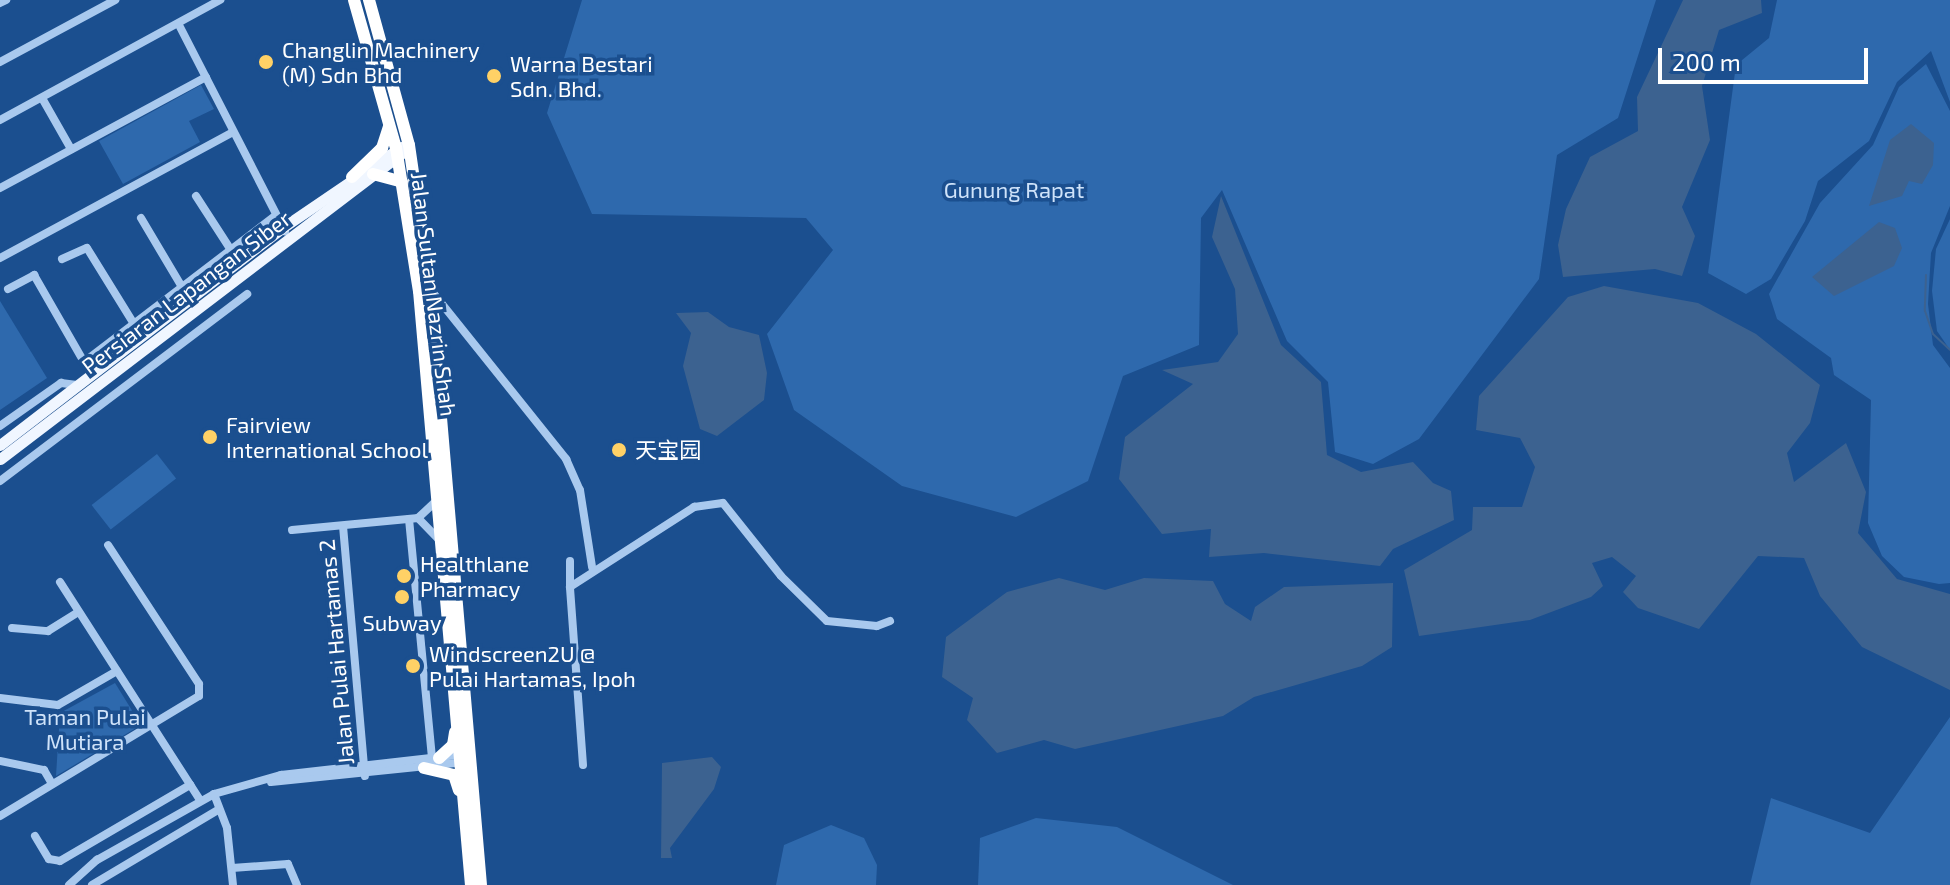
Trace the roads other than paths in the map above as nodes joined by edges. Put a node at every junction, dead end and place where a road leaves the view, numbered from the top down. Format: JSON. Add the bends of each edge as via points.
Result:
{"nodes":[{"id":1,"x":6,"y":0,"type":"edge"},
{"id":2,"x":115,"y":0,"type":"edge"},
{"id":3,"x":220,"y":0,"type":"edge"},
{"id":4,"x":354,"y":0,"type":"edge"},
{"id":5,"x":369,"y":0,"type":"edge"},
{"id":6,"x":0,"y":3,"type":"edge"},
{"id":7,"x":179,"y":25,"type":"junction"},
{"id":8,"x":0,"y":62,"type":"edge"},
{"id":9,"x":206,"y":77,"type":"junction"},
{"id":10,"x":42,"y":98,"type":"junction"},
{"id":11,"x":0,"y":120,"type":"edge"},
{"id":12,"x":389,"y":127,"type":"junction"},
{"id":13,"x":233,"y":132,"type":"junction"},
{"id":14,"x":409,"y":145,"type":"junction"},
{"id":15,"x":71,"y":149,"type":"junction"},
{"id":16,"x":396,"y":153,"type":"junction"},
{"id":17,"x":373,"y":174,"type":"junction"},
{"id":18,"x":352,"y":177,"type":"junction"},
{"id":19,"x":402,"y":182,"type":"junction"},
{"id":20,"x":0,"y":188,"type":"edge"},
{"id":21,"x":196,"y":196,"type":"dead end"},
{"id":22,"x":275,"y":216,"type":"junction"},
{"id":23,"x":141,"y":218,"type":"dead end"},
{"id":24,"x":282,"y":228,"type":"junction"},
{"id":25,"x":291,"y":238,"type":"junction"},
{"id":26,"x":231,"y":250,"type":"junction"},
{"id":27,"x":0,"y":258,"type":"edge"},
{"id":28,"x":62,"y":259,"type":"dead end"},
{"id":29,"x":182,"y":287,"type":"junction"},
{"id":30,"x":8,"y":289,"type":"dead end"},
{"id":31,"x":424,"y":290,"type":"junction"},
{"id":32,"x":247,"y":294,"type":"dead end"},
{"id":33,"x":134,"y":324,"type":"junction"},
{"id":34,"x":97,"y":379,"type":"junction"},
{"id":35,"x":81,"y":385,"type":"junction"},
{"id":36,"x":0,"y":426,"type":"edge"},
{"id":37,"x":0,"y":445,"type":"edge"},
{"id":38,"x":0,"y":459,"type":"edge"},
{"id":39,"x":0,"y":481,"type":"edge"},
{"id":40,"x":437,"y":500,"type":"junction"},
{"id":41,"x":414,"y":518,"type":"junction"},
{"id":42,"x":343,"y":526,"type":"junction"},
{"id":43,"x":292,"y":530,"type":"dead end"},
{"id":44,"x":108,"y":545,"type":"dead end"},
{"id":45,"x":441,"y":546,"type":"junction"},
{"id":46,"x":570,"y":561,"type":"dead end"},
{"id":47,"x":592,"y":567,"type":"junction"},
{"id":48,"x":60,"y":582,"type":"dead end"},
{"id":49,"x":570,"y":587,"type":"junction"},
{"id":50,"x":79,"y":612,"type":"junction"},
{"id":51,"x":890,"y":621,"type":"dead end"},
{"id":52,"x":12,"y":628,"type":"dead end"},
{"id":53,"x":453,"y":669,"type":"junction"},
{"id":54,"x":117,"y":671,"type":"junction"},
{"id":55,"x":0,"y":698,"type":"edge"},
{"id":56,"x":152,"y":725,"type":"junction"},
{"id":57,"x":467,"y":758,"type":"junction"},
{"id":58,"x":0,"y":761,"type":"edge"},
{"id":59,"x":432,"y":762,"type":"junction"},
{"id":60,"x":583,"y":765,"type":"dead end"},
{"id":61,"x":365,"y":771,"type":"junction"},
{"id":62,"x":52,"y":784,"type":"junction"},
{"id":63,"x":190,"y":785,"type":"junction"},
{"id":64,"x":214,"y":794,"type":"junction"},
{"id":65,"x":200,"y":800,"type":"junction"},
{"id":66,"x":218,"y":810,"type":"junction"},
{"id":67,"x":0,"y":816,"type":"edge"},
{"id":68,"x":121,"y":827,"type":"junction"},
{"id":69,"x":35,"y":836,"type":"dead end"},
{"id":70,"x":129,"y":841,"type":"junction"},
{"id":71,"x":232,"y":868,"type":"junction"},
{"id":72,"x":471,"y":878,"type":"edge"},
{"id":73,"x":69,"y":885,"type":"edge"},
{"id":74,"x":92,"y":885,"type":"edge"},
{"id":75,"x":231,"y":885,"type":"edge"},
{"id":76,"x":297,"y":885,"type":"edge"},
{"id":77,"x":481,"y":885,"type":"edge"}],
"edges":[{"from":1,"to":6,"type":"street"},
{"from":2,"to":8,"type":"street"},
{"from":3,"to":7,"type":"street"},
{"from":4,"to":12,"type":"highway","name":"Jalan Sultan Nazrin Shah"},
{"from":5,"to":14,"type":"highway","name":"Jalan Sultan Nazrin Shah"},
{"from":7,"to":9,"type":"street"},
{"from":7,"to":10,"type":"street"},
{"from":9,"to":13,"type":"street"},
{"from":9,"to":15,"type":"street"},
{"from":10,"to":11,"type":"street"},
{"from":10,"to":15,"type":"street"},
{"from":12,"to":16,"type":"highway","name":"Jalan Sultan Nazrin Shah"},
{"from":12,"to":18,"type":"highway","via":[[382,148]]},
{"from":13,"to":22,"type":"street"},
{"from":13,"to":27,"type":"street"},
{"from":14,"to":16,"type":"main road"},
{"from":14,"to":31,"type":"highway","name":"Jalan Sultan Nazrin Shah"},
{"from":15,"to":20,"type":"street"},
{"from":16,"to":17,"type":"main road","name":"Persiaran Lapangan Siber"},
{"from":16,"to":18,"type":"main road","name":"Persiaran Lapangan Siber"},
{"from":16,"to":19,"type":"highway","name":"Jalan Sultan Nazrin Shah"},
{"from":17,"to":19,"type":"highway"},
{"from":17,"to":25,"type":"main road","name":"Persiaran Lapangan Siber"},
{"from":18,"to":24,"type":"main road","name":"Persiaran Lapangan Siber"},
{"from":19,"to":31,"type":"highway","name":"Jalan Sultan Nazrin Shah"},
{"from":21,"to":26,"type":"street"},
{"from":22,"to":24,"type":"street"},
{"from":22,"to":26,"type":"street"},
{"from":23,"to":29,"type":"street"},
{"from":24,"to":25,"type":"street"},
{"from":24,"to":34,"type":"main road","name":"Persiaran Lapangan Siber"},
{"from":25,"to":34,"type":"main road","name":"Persiaran Lapangan Siber"},
{"from":26,"to":29,"type":"street"},
{"from":28,"to":33,"type":"street","via":[[87,248]]},
{"from":29,"to":33,"type":"street"},
{"from":30,"to":33,"type":"street","via":[[34,275],[84,362]]},
{"from":31,"to":40,"type":"highway","name":"Jalan Sultan Nazrin Shah"},
{"from":31,"to":47,"type":"street","via":[[566,459],[580,490]]},
{"from":31,"to":57,"type":"highway","name":"Jalan Sultan Nazrin Shah"},
{"from":32,"to":39,"type":"street"},
{"from":34,"to":35,"type":"main road","name":"Persiaran Lapangan Siber"},
{"from":34,"to":38,"type":"main road","name":"Persiaran Lapangan Siber"},
{"from":35,"to":36,"type":"street","via":[[61,383]]},
{"from":35,"to":37,"type":"main road","name":"Persiaran Lapangan Siber"},
{"from":40,"to":41,"type":"street"},
{"from":40,"to":45,"type":"highway","name":"Jalan Sultan Nazrin Shah"},
{"from":41,"to":42,"type":"street"},
{"from":41,"to":45,"type":"street"},
{"from":41,"to":59,"type":"street"},
{"from":42,"to":43,"type":"street"},
{"from":42,"to":61,"type":"street","name":"Jalan Pulai Hartamas 2"},
{"from":44,"to":56,"type":"street","via":[[201,690]]},
{"from":45,"to":53,"type":"highway","name":"Jalan Sultan Nazrin Shah"},
{"from":46,"to":49,"type":"street"},
{"from":47,"to":49,"type":"street"},
{"from":47,"to":51,"type":"street","via":[[608,568],[713,501],[723,503],[781,576],[827,621],[877,626]]},
{"from":48,"to":50,"type":"street"},
{"from":49,"to":60,"type":"street"},
{"from":50,"to":52,"type":"street","via":[[48,631]]},
{"from":50,"to":54,"type":"street"},
{"from":53,"to":57,"type":"highway","name":"Jalan Sultan Nazrin Shah"},
{"from":53,"to":59,"type":"highway","via":[[455,738]]},
{"from":54,"to":55,"type":"street","via":[[58,705]]},
{"from":54,"to":56,"type":"street"},
{"from":56,"to":62,"type":"street"},
{"from":56,"to":63,"type":"street"},
{"from":57,"to":59,"type":"street"},
{"from":57,"to":59,"type":"street"},
{"from":57,"to":72,"type":"highway","name":"Jalan Sultan Nazrin Shah"},
{"from":57,"to":77,"type":"highway","name":"Jalan Sultan Nazrin Shah"},
{"from":58,"to":62,"type":"street","via":[[44,770]]},
{"from":59,"to":61,"type":"street"},
{"from":59,"to":72,"type":"highway","via":[[458,780]]},
{"from":61,"to":64,"type":"street","via":[[281,775]]},
{"from":62,"to":67,"type":"street"},
{"from":63,"to":65,"type":"street"},
{"from":63,"to":68,"type":"street"},
{"from":64,"to":65,"type":"street"},
{"from":64,"to":66,"type":"street"},
{"from":65,"to":70,"type":"street"},
{"from":66,"to":71,"type":"street"},
{"from":66,"to":74,"type":"street"},
{"from":68,"to":69,"type":"street","via":[[60,861],[49,859]]},
{"from":68,"to":70,"type":"street"},
{"from":70,"to":73,"type":"street","via":[[76,873]]},
{"from":71,"to":75,"type":"street"},
{"from":71,"to":76,"type":"street","via":[[288,864]]}]}
